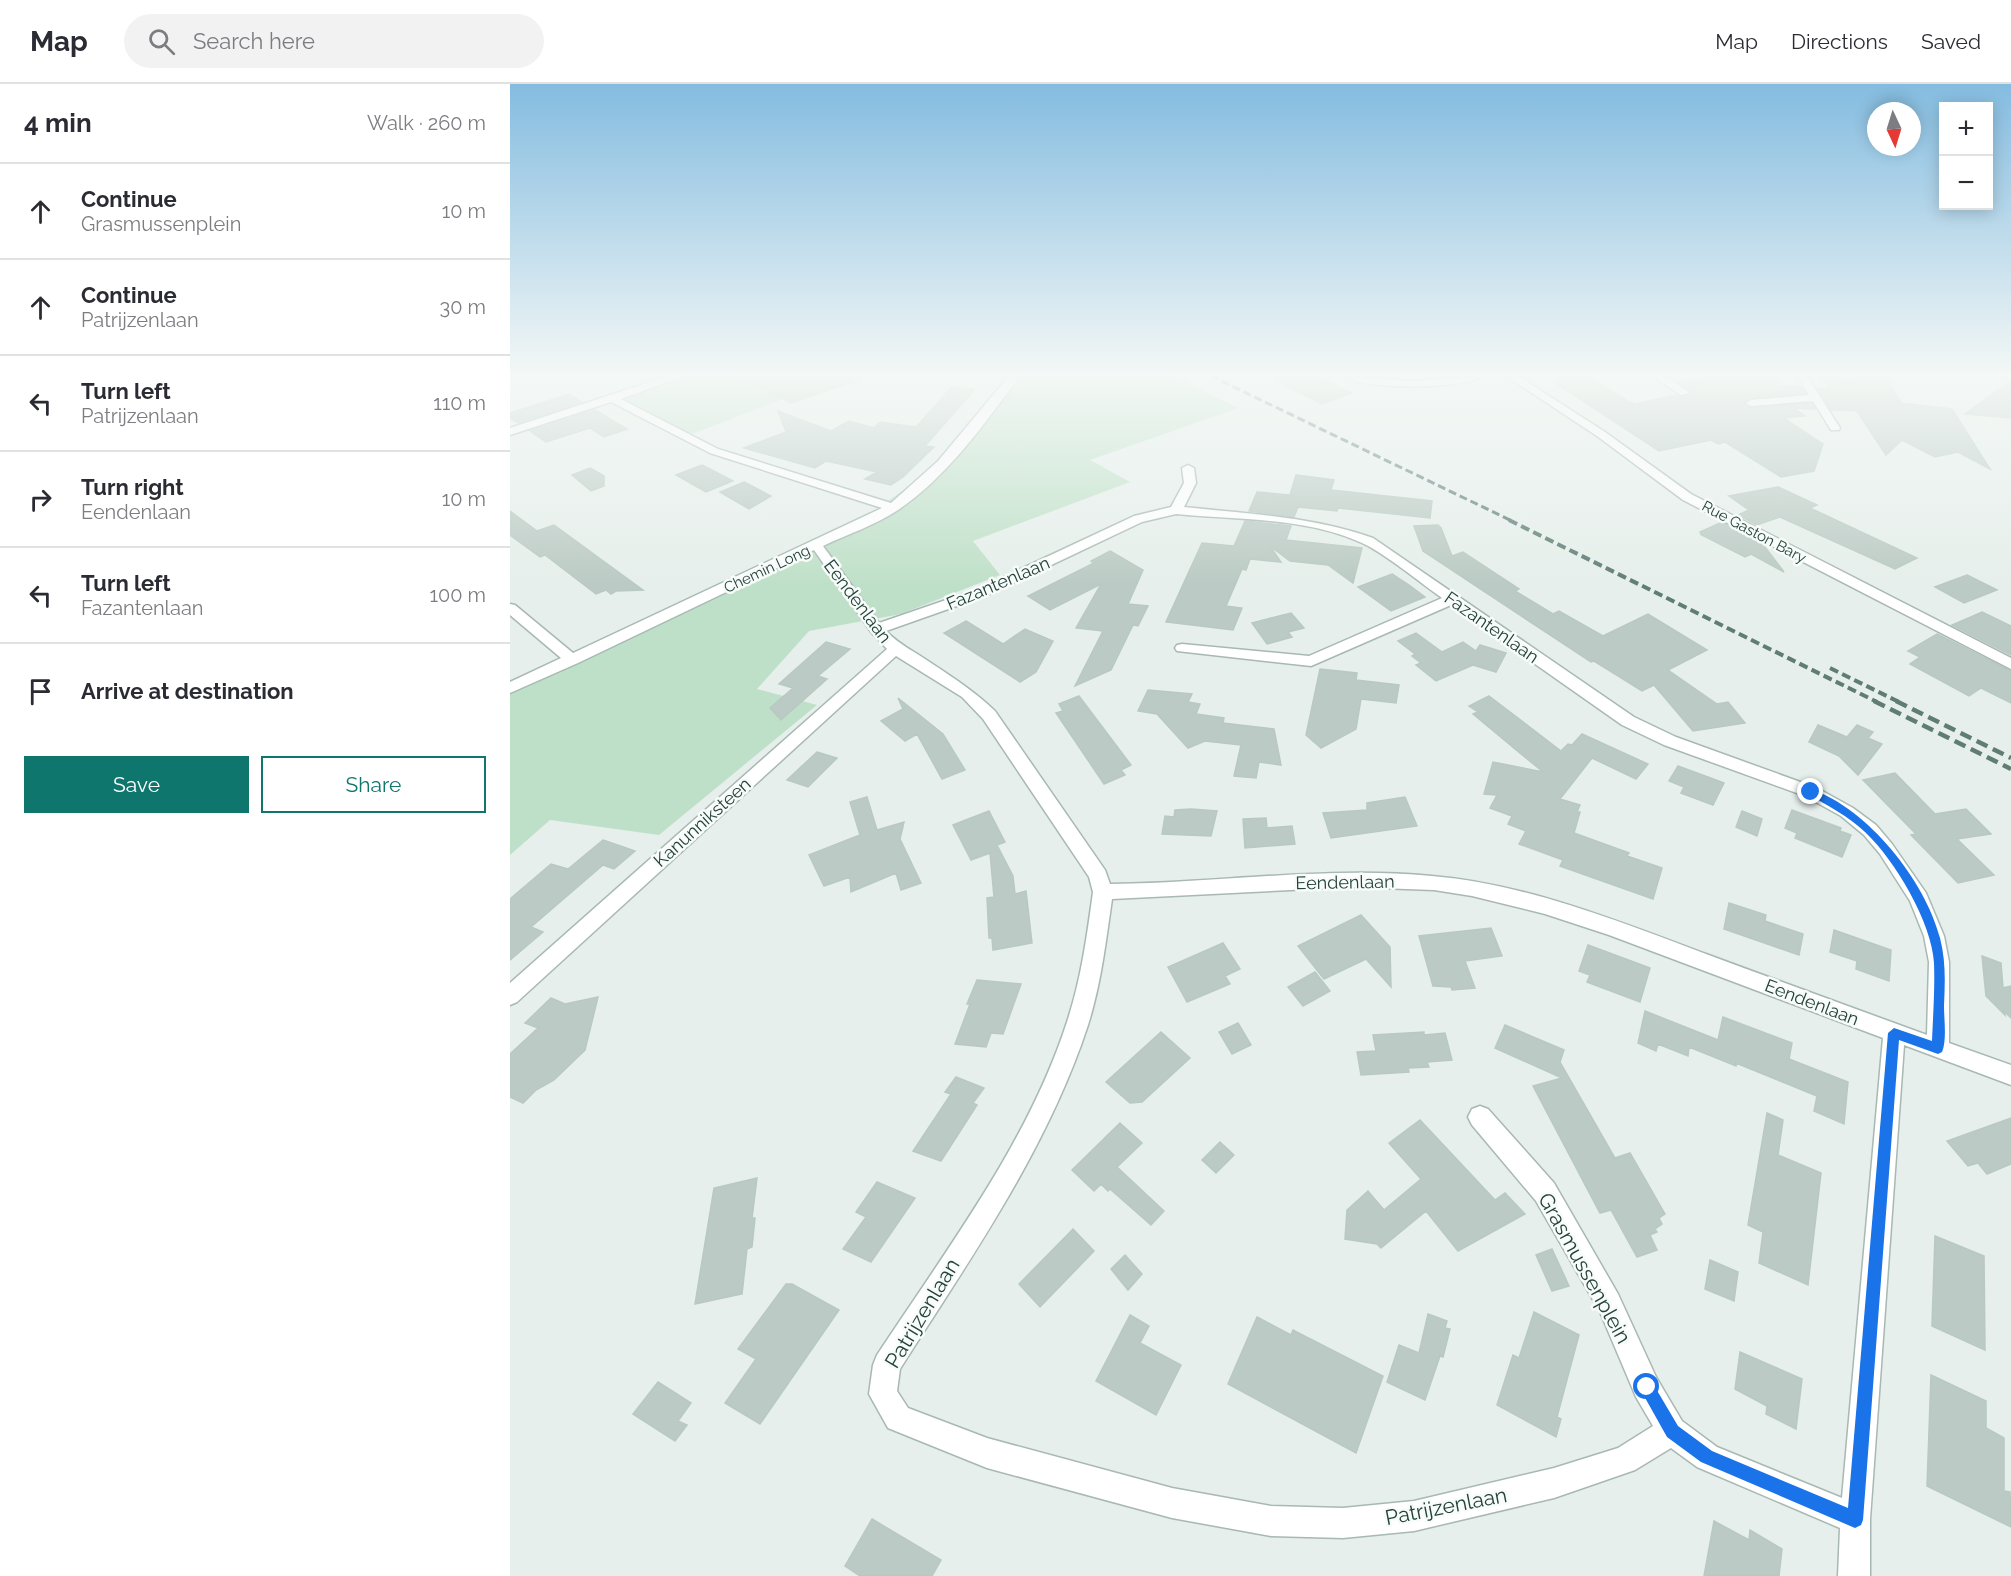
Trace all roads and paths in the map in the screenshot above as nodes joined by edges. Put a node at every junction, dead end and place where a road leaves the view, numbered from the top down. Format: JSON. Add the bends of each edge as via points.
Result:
{"nodes":[{"id":1,"x":704,"y":446,"type":"edge"},
{"id":2,"x":957,"y":446,"type":"edge"},
{"id":3,"x":1617,"y":446,"type":"edge"},
{"id":4,"x":1188,"y":468,"type":"dead end"},
{"id":5,"x":893,"y":508,"type":"junction"},
{"id":6,"x":1176,"y":510,"type":"junction"},
{"id":7,"x":817,"y":546,"type":"junction"},
{"id":8,"x":1452,"y":599,"type":"junction"},
{"id":9,"x":510,"y":608,"type":"edge"},
{"id":10,"x":876,"y":629,"type":"junction"},
{"id":11,"x":1182,"y":648,"type":"dead end"},
{"id":12,"x":895,"y":650,"type":"junction"},
{"id":13,"x":573,"y":660,"type":"junction"},
{"id":14,"x":2011,"y":664,"type":"edge"},
{"id":15,"x":510,"y":688,"type":"edge"},
{"id":16,"x":1103,"y":892,"type":"junction"},
{"id":17,"x":510,"y":996,"type":"edge"},
{"id":18,"x":1894,"y":1033,"type":"junction"},
{"id":19,"x":1938,"y":1048,"type":"junction"},
{"id":20,"x":2011,"y":1075,"type":"edge"},
{"id":21,"x":1480,"y":1118,"type":"dead end"},
{"id":22,"x":1672,"y":1431,"type":"junction"},
{"id":23,"x":1855,"y":1520,"type":"junction"},
{"id":24,"x":1854,"y":1576,"type":"edge"}],
"edges":[{"from":1,"to":5,"type":"street"},
{"from":2,"to":5,"type":"street","name":"Chemin Long","via":[[911,495]]},
{"from":3,"to":14,"type":"street","name":"Rue Gaston Bary","via":[[1696,502]]},
{"from":4,"to":6,"type":"street","via":[[1190,483]]},
{"from":5,"to":7,"type":"street","name":"Chemin Long"},
{"from":6,"to":8,"type":"street","name":"Fazantenlaan","via":[[1346,531],[1368,541]]},
{"from":6,"to":10,"type":"street","name":"Fazantenlaan","via":[[1138,519],[983,592]]},
{"from":7,"to":10,"type":"street","name":"Eendenlaan"},
{"from":7,"to":13,"type":"street","name":"Chemin Long"},
{"from":8,"to":11,"type":"street","via":[[1311,661]]},
{"from":8,"to":19,"type":"street","name":"Fazantenlaan","via":[[1628,721],[1670,741],[1811,792],[1848,812],[1870,830],[1919,898],[1934,936],[1940,962]]},
{"from":9,"to":13,"type":"street"},
{"from":10,"to":12,"type":"street","name":"Eendenlaan"},
{"from":12,"to":16,"type":"street","name":"Eendenlaan","via":[[968,694],[990,715],[1098,875]]},
{"from":12,"to":17,"type":"street","name":"Kanunniksteen"},
{"from":13,"to":15,"type":"street","name":"Chemin Long"},
{"from":16,"to":18,"type":"street","name":"Eendenlaan","via":[[1368,879],[1494,893],[1589,919]]},
{"from":16,"to":22,"type":"street","name":"Patrijzenlaan","via":[[1095,954],[1077,1025],[1053,1085],[1022,1151],[887,1365],[883,1394],[898,1418],[987,1453],[1172,1503],[1271,1521],[1343,1523],[1414,1516],[1554,1483],[1625,1460]]},
{"from":18,"to":19,"type":"street","name":"Eendenlaan"},
{"from":18,"to":23,"type":"street"},
{"from":19,"to":20,"type":"street","name":"Eendenlaan"},
{"from":21,"to":22,"type":"street","name":"Grasmussenplein","via":[[1545,1192],[1610,1303],[1647,1387]]},
{"from":22,"to":23,"type":"street","via":[[1707,1456]]},
{"from":23,"to":24,"type":"street"}]}
